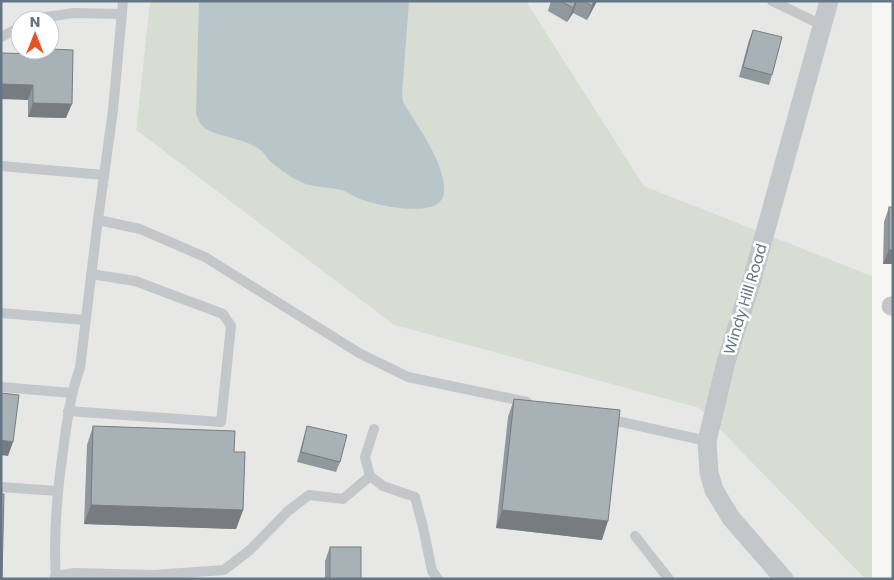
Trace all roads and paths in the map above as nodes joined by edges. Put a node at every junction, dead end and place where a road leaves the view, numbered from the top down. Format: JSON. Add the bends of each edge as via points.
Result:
{"nodes":[{"id":1,"x":123,"y":1,"type":"edge"},
{"id":2,"x":772,"y":1,"type":"edge"},
{"id":3,"x":829,"y":1,"type":"edge"},
{"id":4,"x":122,"y":14,"type":"junction"},
{"id":5,"x":60,"y":15,"type":"edge"},
{"id":6,"x":822,"y":25,"type":"junction"},
{"id":7,"x":1,"y":166,"type":"edge"},
{"id":8,"x":104,"y":175,"type":"junction"},
{"id":9,"x":98,"y":220,"type":"junction"},
{"id":10,"x":91,"y":274,"type":"junction"},
{"id":11,"x":1,"y":313,"type":"edge"},
{"id":12,"x":85,"y":320,"type":"junction"},
{"id":13,"x":1,"y":386,"type":"edge"},
{"id":14,"x":72,"y":393,"type":"junction"},
{"id":15,"x":535,"y":404,"type":"edge"},
{"id":16,"x":68,"y":411,"type":"junction"},
{"id":17,"x":602,"y":418,"type":"edge"},
{"id":18,"x":374,"y":429,"type":"dead end"},
{"id":19,"x":707,"y":441,"type":"junction"},
{"id":20,"x":370,"y":476,"type":"junction"},
{"id":21,"x":1,"y":487,"type":"edge"},
{"id":22,"x":57,"y":491,"type":"junction"},
{"id":23,"x":635,"y":536,"type":"dead end"},
{"id":24,"x":56,"y":577,"type":"edge"},
{"id":25,"x":438,"y":579,"type":"edge"},
{"id":26,"x":669,"y":579,"type":"edge"},
{"id":27,"x":784,"y":579,"type":"edge"}],
"edges":[{"from":1,"to":4,"type":"lane"},
{"from":2,"to":6,"type":"lane"},
{"from":3,"to":6,"type":"street","name":"Windy Hill Road"},
{"from":4,"to":5,"type":"lane"},
{"from":4,"to":8,"type":"lane"},
{"from":6,"to":19,"type":"street","name":"Windy Hill Road","via":[[752,280],[726,362]]},
{"from":7,"to":8,"type":"lane"},
{"from":8,"to":9,"type":"lane"},
{"from":9,"to":10,"type":"lane"},
{"from":9,"to":15,"type":"lane","via":[[140,230],[205,258],[359,353],[408,376]]},
{"from":10,"to":12,"type":"lane"},
{"from":10,"to":16,"type":"lane","via":[[135,280],[223,314],[231,326],[221,422]]},
{"from":11,"to":12,"type":"lane"},
{"from":12,"to":14,"type":"lane","via":[[80,368]]},
{"from":13,"to":14,"type":"lane"},
{"from":14,"to":16,"type":"lane"},
{"from":16,"to":22,"type":"lane"},
{"from":17,"to":19,"type":"lane"},
{"from":18,"to":20,"type":"lane","via":[[365,457]]},
{"from":19,"to":27,"type":"street","name":"Windy Hill Road","via":[[709,473],[714,490],[731,518]]},
{"from":20,"to":24,"type":"lane","via":[[343,499],[309,495],[224,570],[153,575],[75,573]]},
{"from":20,"to":25,"type":"lane","via":[[383,486],[415,497],[432,571]]},
{"from":21,"to":22,"type":"lane"},
{"from":22,"to":24,"type":"lane"},
{"from":23,"to":26,"type":"lane"}]}
